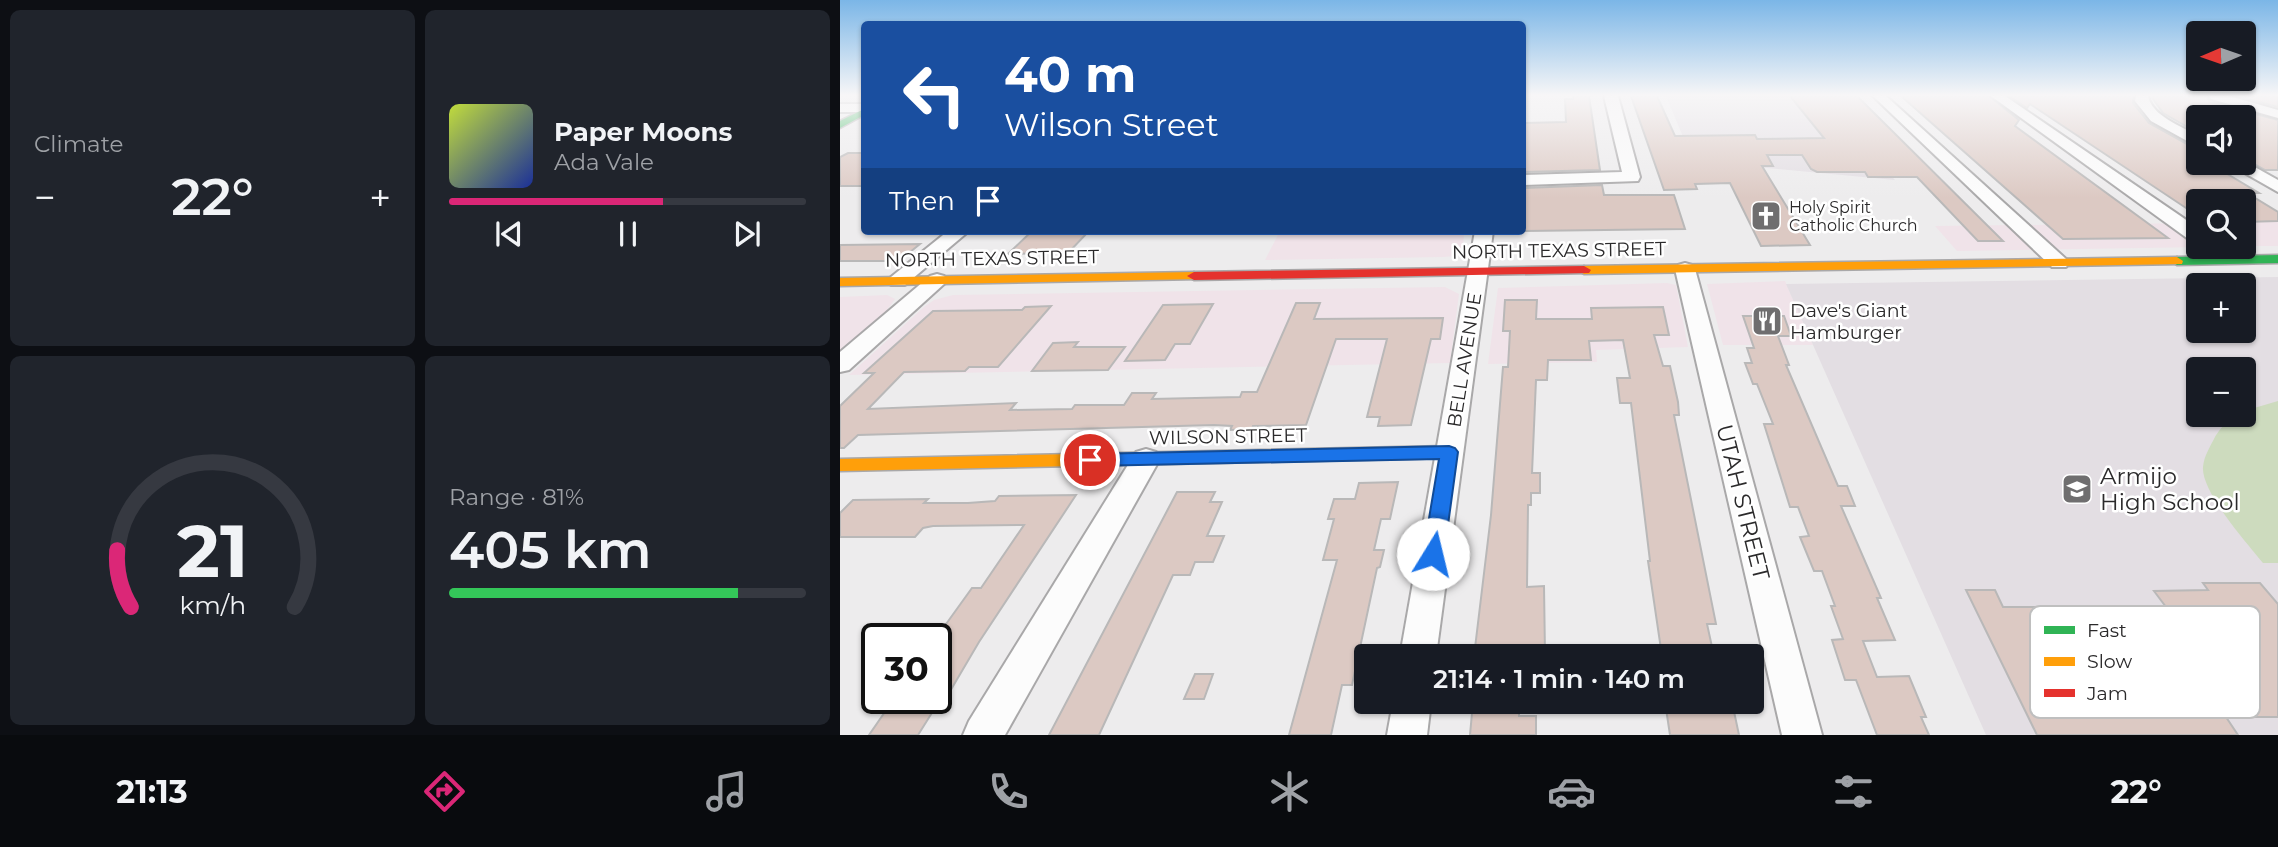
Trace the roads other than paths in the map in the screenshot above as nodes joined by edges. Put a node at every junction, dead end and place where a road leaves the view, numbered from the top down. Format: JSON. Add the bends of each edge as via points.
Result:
{"nodes":[{"id":1,"x":1620,"y":130,"type":"edge"},
{"id":2,"x":1916,"y":130,"type":"edge"},
{"id":3,"x":2046,"y":130,"type":"edge"},
{"id":4,"x":2256,"y":175,"type":"edge"},
{"id":5,"x":1526,"y":180,"type":"edge"},
{"id":6,"x":2278,"y":187,"type":"edge"},
{"id":7,"x":2186,"y":229,"type":"edge"},
{"id":8,"x":955,"y":235,"type":"edge"},
{"id":9,"x":1483,"y":235,"type":"edge"},
{"id":10,"x":2230,"y":260,"type":"joint"},
{"id":11,"x":2278,"y":260,"type":"edge"},
{"id":12,"x":2059,"y":264,"type":"junction"},
{"id":13,"x":1685,"y":269,"type":"junction"},
{"id":14,"x":1478,"y":272,"type":"junction"},
{"id":15,"x":937,"y":280,"type":"junction"},
{"id":16,"x":898,"y":281,"type":"junction"},
{"id":17,"x":840,"y":282,"type":"edge"},
{"id":18,"x":840,"y":365,"type":"edge"},
{"id":19,"x":1449,"y":452,"type":"junction"},
{"id":20,"x":1146,"y":459,"type":"junction"},
{"id":21,"x":840,"y":465,"type":"edge"},
{"id":22,"x":1421,"y":644,"type":"edge"},
{"id":23,"x":1410,"y":714,"type":"edge"},
{"id":24,"x":983,"y":735,"type":"edge"},
{"id":25,"x":1407,"y":735,"type":"edge"},
{"id":26,"x":1802,"y":735,"type":"edge"}],
"edges":[{"from":1,"to":5,"type":"street","via":[[1632,177]]},
{"from":2,"to":12,"type":"street"},
{"from":3,"to":7,"type":"street"},
{"from":4,"to":6,"type":"street"},
{"from":8,"to":16,"type":"street"},
{"from":9,"to":14,"type":"street","name":"BELL AVENUE"},
{"from":10,"to":11,"type":"main road","name":"NORTH TEXAS STREET"},
{"from":10,"to":12,"type":"main road","name":"NORTH TEXAS STREET"},
{"from":12,"to":13,"type":"main road","name":"NORTH TEXAS STREET"},
{"from":13,"to":14,"type":"main road","name":"NORTH TEXAS STREET"},
{"from":13,"to":26,"type":"street","name":"UTAH STREET"},
{"from":14,"to":15,"type":"main road","name":"NORTH TEXAS STREET"},
{"from":14,"to":19,"type":"street","name":"BELL AVENUE"},
{"from":15,"to":16,"type":"main road","name":"NORTH TEXAS STREET"},
{"from":15,"to":18,"type":"street"},
{"from":16,"to":17,"type":"main road","name":"NORTH TEXAS STREET"},
{"from":19,"to":20,"type":"main road","name":"WILSON STREET"},
{"from":19,"to":22,"type":"street","name":"BELL AVENUE"},
{"from":20,"to":21,"type":"main road","name":"WILSON STREET"},
{"from":20,"to":24,"type":"street"},
{"from":23,"to":25,"type":"street"}]}
